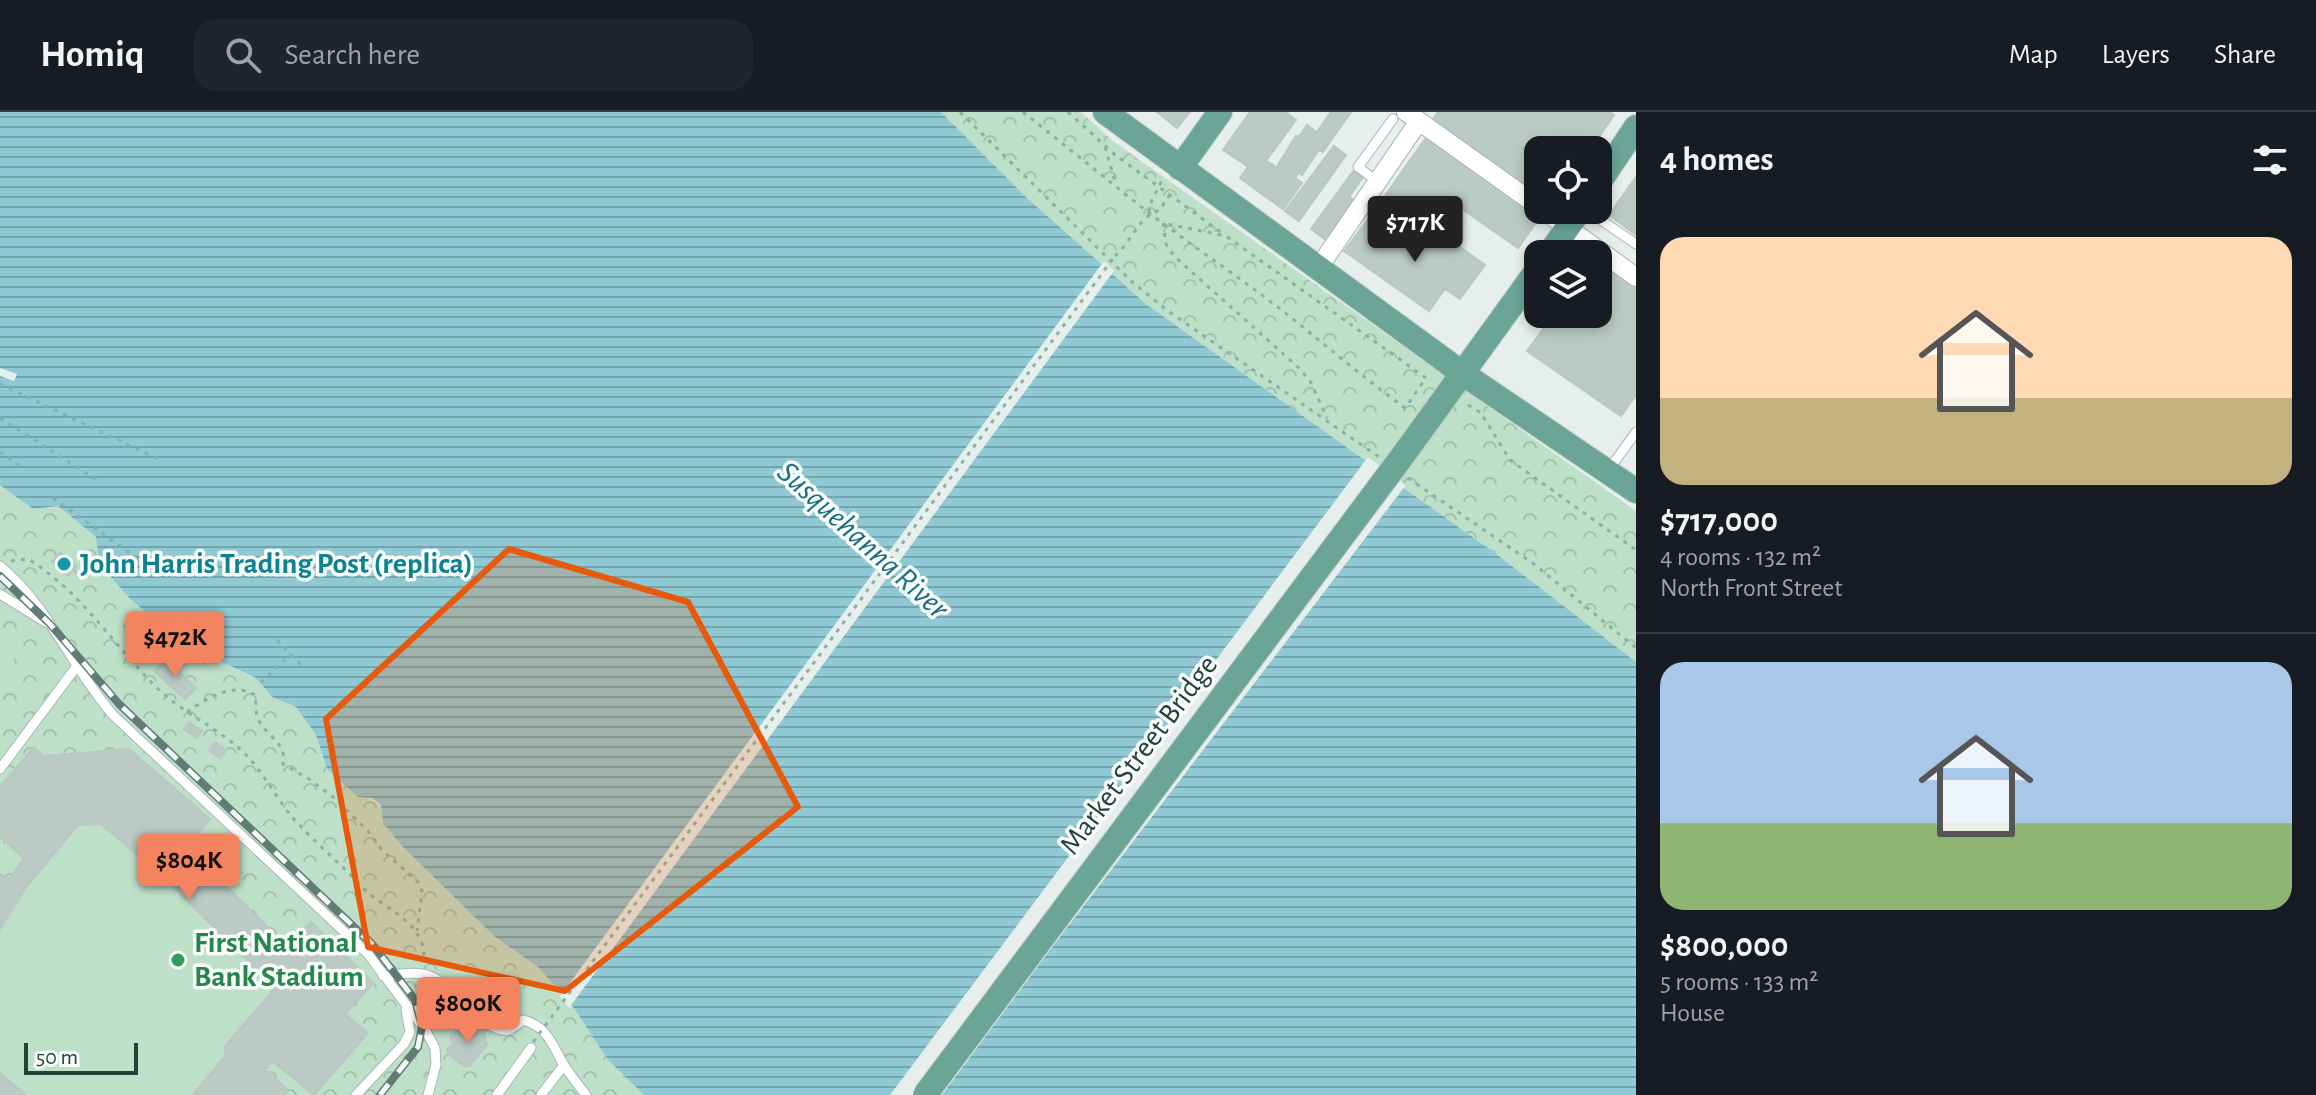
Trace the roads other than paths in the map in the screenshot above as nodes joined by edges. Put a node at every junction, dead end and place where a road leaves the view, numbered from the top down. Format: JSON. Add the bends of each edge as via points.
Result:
{"nodes":[{"id":1,"x":1105,"y":112,"type":"edge"},
{"id":2,"x":1220,"y":112,"type":"edge"},
{"id":3,"x":1406,"y":117,"type":"edge"},
{"id":4,"x":1636,"y":127,"type":"edge"},
{"id":5,"x":1612,"y":163,"type":"edge"},
{"id":6,"x":1172,"y":172,"type":"junction"},
{"id":7,"x":1378,"y":182,"type":"junction"},
{"id":8,"x":1524,"y":197,"type":"edge"},
{"id":9,"x":1572,"y":224,"type":"edge"},
{"id":10,"x":1586,"y":224,"type":"edge"},
{"id":11,"x":1595,"y":224,"type":"edge"},
{"id":12,"x":1560,"y":240,"type":"edge"},
{"id":13,"x":1636,"y":244,"type":"edge"},
{"id":14,"x":1319,"y":267,"type":"junction"},
{"id":15,"x":1636,"y":277,"type":"edge"},
{"id":16,"x":1524,"y":288,"type":"edge"},
{"id":17,"x":1462,"y":373,"type":"junction"},
{"id":18,"x":1636,"y":432,"type":"edge"},
{"id":19,"x":1608,"y":471,"type":"junction"},
{"id":20,"x":1636,"y":491,"type":"edge"},
{"id":21,"x":3,"y":564,"type":"edge"},
{"id":22,"x":0,"y":594,"type":"edge"},
{"id":23,"x":50,"y":624,"type":"junction"},
{"id":24,"x":77,"y":666,"type":"junction"},
{"id":25,"x":0,"y":769,"type":"edge"},
{"id":26,"x":383,"y":976,"type":"junction"},
{"id":27,"x":404,"y":1003,"type":"junction"},
{"id":28,"x":532,"y":1045,"type":"road end"},
{"id":29,"x":564,"y":1065,"type":"junction"},
{"id":30,"x":356,"y":1095,"type":"edge"},
{"id":31,"x":428,"y":1095,"type":"edge"},
{"id":32,"x":497,"y":1095,"type":"edge"},
{"id":33,"x":541,"y":1095,"type":"edge"},
{"id":34,"x":586,"y":1095,"type":"edge"},
{"id":35,"x":925,"y":1095,"type":"edge"}],
"edges":[{"from":1,"to":6,"type":"main road"},
{"from":2,"to":6,"type":"main road"},
{"from":3,"to":7,"type":"street"},
{"from":3,"to":7,"type":"lane","via":[[1358,167]]},
{"from":3,"to":8,"type":"street"},
{"from":4,"to":5,"type":"main road"},
{"from":6,"to":14,"type":"main road"},
{"from":7,"to":14,"type":"street"},
{"from":9,"to":12,"type":"main road"},
{"from":10,"to":15,"type":"street"},
{"from":11,"to":13,"type":"lane"},
{"from":14,"to":17,"type":"main road"},
{"from":16,"to":17,"type":"main road","name":"Market Street Bridge"},
{"from":17,"to":19,"type":"main road"},
{"from":17,"to":35,"type":"main road","name":"Market Street Bridge","bridge":true,"via":[[1404,464]]},
{"from":18,"to":19,"type":"lane"},
{"from":19,"to":20,"type":"main road"},
{"from":21,"to":23,"type":"lane"},
{"from":22,"to":23,"type":"lane"},
{"from":23,"to":24,"type":"lane"},
{"from":24,"to":25,"type":"lane"},
{"from":24,"to":26,"type":"lane","via":[[113,715],[368,954]]},
{"from":26,"to":27,"type":"lane"},
{"from":26,"to":29,"type":"lane","via":[[435,977],[494,1028],[508,1030],[523,1020],[533,1023],[550,1036]]},
{"from":27,"to":30,"type":"lane","via":[[410,1032],[404,1044]]},
{"from":27,"to":31,"type":"lane","via":[[435,1048]]},
{"from":28,"to":32,"type":"lane"},
{"from":29,"to":33,"type":"lane"},
{"from":29,"to":34,"type":"lane"}]}
